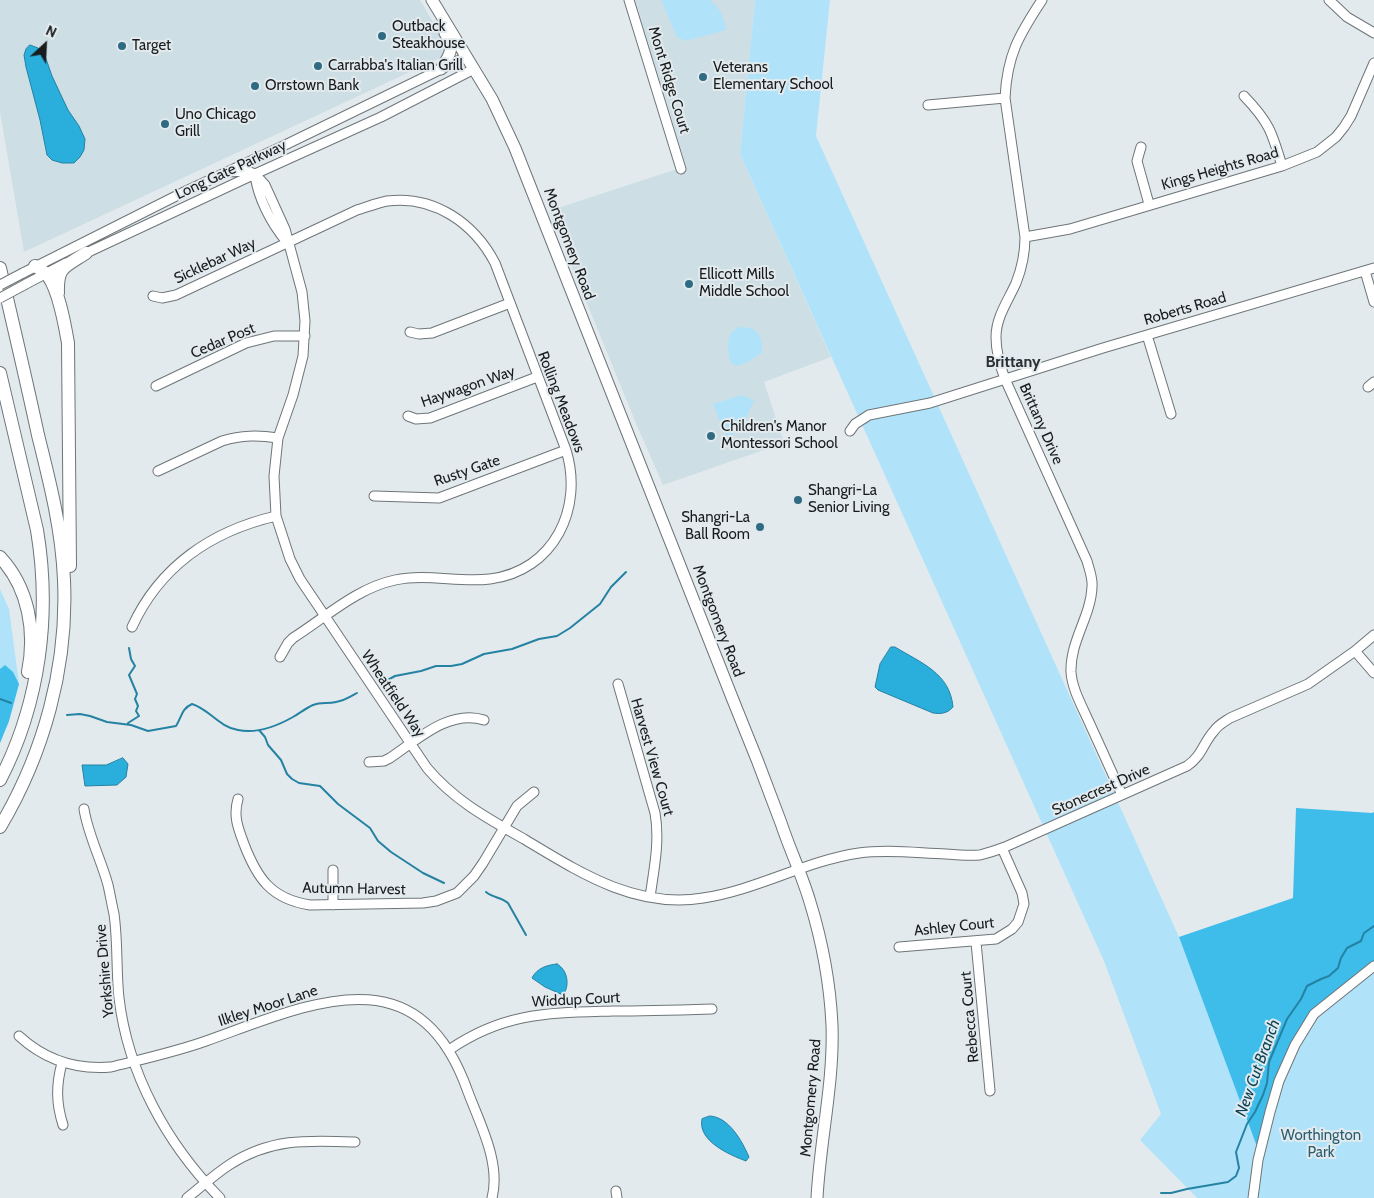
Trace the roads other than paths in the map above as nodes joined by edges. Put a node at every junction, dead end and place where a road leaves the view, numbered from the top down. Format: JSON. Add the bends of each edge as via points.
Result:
{"nodes":[{"id":1,"x":424,"y":0,"type":"edge"},
{"id":2,"x":432,"y":0,"type":"edge"},
{"id":3,"x":629,"y":0,"type":"edge"},
{"id":4,"x":1042,"y":0,"type":"edge"},
{"id":5,"x":1329,"y":0,"type":"edge"},
{"id":6,"x":1374,"y":33,"type":"edge"},
{"id":7,"x":466,"y":57,"type":"junction"},
{"id":8,"x":1374,"y":63,"type":"edge"},
{"id":9,"x":441,"y":69,"type":"junction"},
{"id":10,"x":474,"y":69,"type":"junction"},
{"id":11,"x":1244,"y":96,"type":"dead end"},
{"id":12,"x":1006,"y":98,"type":"junction"},
{"id":13,"x":928,"y":105,"type":"dead end"},
{"id":14,"x":1141,"y":147,"type":"dead end"},
{"id":15,"x":268,"y":153,"type":"junction"},
{"id":16,"x":249,"y":162,"type":"junction"},
{"id":17,"x":1282,"y":166,"type":"junction"},
{"id":18,"x":681,"y":169,"type":"dead end"},
{"id":19,"x":257,"y":170,"type":"junction"},
{"id":20,"x":244,"y":171,"type":"junction"},
{"id":21,"x":227,"y":172,"type":"junction"},
{"id":22,"x":233,"y":185,"type":"junction"},
{"id":23,"x":1150,"y":204,"type":"junction"},
{"id":24,"x":1025,"y":238,"type":"junction"},
{"id":25,"x":288,"y":243,"type":"junction"},
{"id":26,"x":86,"y":253,"type":"junction"},
{"id":27,"x":35,"y":266,"type":"junction"},
{"id":28,"x":0,"y":268,"type":"edge"},
{"id":29,"x":1370,"y":270,"type":"edge"},
{"id":30,"x":46,"y":273,"type":"junction"},
{"id":31,"x":0,"y":284,"type":"edge"},
{"id":32,"x":153,"y":296,"type":"dead end"},
{"id":33,"x":0,"y":298,"type":"edge"},
{"id":34,"x":59,"y":301,"type":"junction"},
{"id":35,"x":1374,"y":302,"type":"edge"},
{"id":36,"x":510,"y":303,"type":"junction"},
{"id":37,"x":410,"y":332,"type":"dead end"},
{"id":38,"x":1147,"y":335,"type":"junction"},
{"id":39,"x":305,"y":336,"type":"junction"},
{"id":40,"x":0,"y":374,"type":"edge"},
{"id":41,"x":537,"y":377,"type":"junction"},
{"id":42,"x":1005,"y":379,"type":"junction"},
{"id":43,"x":156,"y":386,"type":"dead end"},
{"id":44,"x":0,"y":406,"type":"edge"},
{"id":45,"x":1171,"y":414,"type":"dead end"},
{"id":46,"x":408,"y":416,"type":"dead end"},
{"id":47,"x":0,"y":418,"type":"edge"},
{"id":48,"x":850,"y":431,"type":"dead end"},
{"id":49,"x":278,"y":438,"type":"junction"},
{"id":50,"x":566,"y":450,"type":"junction"},
{"id":51,"x":158,"y":471,"type":"dead end"},
{"id":52,"x":374,"y":496,"type":"dead end"},
{"id":53,"x":276,"y":516,"type":"junction"},
{"id":54,"x":0,"y":558,"type":"edge"},
{"id":55,"x":325,"y":617,"type":"junction"},
{"id":56,"x":132,"y":627,"type":"dead end"},
{"id":57,"x":63,"y":631,"type":"junction"},
{"id":58,"x":1374,"y":635,"type":"edge"},
{"id":59,"x":1355,"y":651,"type":"junction"},
{"id":60,"x":280,"y":657,"type":"dead end"},
{"id":61,"x":1374,"y":673,"type":"edge"},
{"id":62,"x":618,"y":684,"type":"dead end"},
{"id":63,"x":484,"y":720,"type":"dead end"},
{"id":64,"x":411,"y":744,"type":"junction"},
{"id":65,"x":369,"y":762,"type":"dead end"},
{"id":66,"x":0,"y":771,"type":"edge"},
{"id":67,"x":0,"y":780,"type":"edge"},
{"id":68,"x":534,"y":792,"type":"dead end"},
{"id":69,"x":1122,"y":795,"type":"junction"},
{"id":70,"x":238,"y":799,"type":"dead end"},
{"id":71,"x":84,"y":809,"type":"dead end"},
{"id":72,"x":0,"y":827,"type":"edge"},
{"id":73,"x":504,"y":828,"type":"junction"},
{"id":74,"x":1002,"y":848,"type":"junction"},
{"id":75,"x":332,"y":870,"type":"dead end"},
{"id":76,"x":799,"y":870,"type":"junction"},
{"id":77,"x":650,"y":898,"type":"junction"},
{"id":78,"x":332,"y":905,"type":"junction"},
{"id":79,"x":976,"y":942,"type":"junction"},
{"id":80,"x":899,"y":947,"type":"dead end"},
{"id":81,"x":1374,"y":966,"type":"edge"},
{"id":82,"x":712,"y":1009,"type":"dead end"},
{"id":83,"x":19,"y":1036,"type":"dead end"},
{"id":84,"x":449,"y":1050,"type":"junction"},
{"id":85,"x":135,"y":1061,"type":"junction"},
{"id":86,"x":62,"y":1062,"type":"junction"},
{"id":87,"x":990,"y":1091,"type":"dead end"},
{"id":88,"x":63,"y":1125,"type":"dead end"},
{"id":89,"x":355,"y":1142,"type":"dead end"},
{"id":90,"x":205,"y":1183,"type":"junction"},
{"id":91,"x":187,"y":1198,"type":"edge"},
{"id":92,"x":220,"y":1198,"type":"edge"},
{"id":93,"x":492,"y":1198,"type":"edge"},
{"id":94,"x":817,"y":1198,"type":"edge"},
{"id":95,"x":1253,"y":1198,"type":"edge"}],
"edges":[{"from":1,"to":9,"type":"main road","via":[[451,48]]},
{"from":2,"to":7,"type":"main road","name":"Montgomery Road"},
{"from":3,"to":18,"type":"street","name":"Mont Ridge Court"},
{"from":4,"to":12,"type":"street","name":"Brittany Drive","via":[[1022,32],[1009,63]]},
{"from":5,"to":6,"type":"street","via":[[1347,17]]},
{"from":7,"to":9,"type":"street","name":"Long Gate Parkway"},
{"from":7,"to":10,"type":"main road","name":"Montgomery Road"},
{"from":8,"to":17,"type":"street","name":"Kings Heights Road","via":[[1351,116],[1336,137],[1317,152]]},
{"from":9,"to":15,"type":"street","name":"Long Gate Parkway"},
{"from":10,"to":19,"type":"street","name":"Long Gate Parkway","via":[[381,117],[271,167]]},
{"from":10,"to":76,"type":"main road","name":"Montgomery Road","via":[[515,148]]},
{"from":11,"to":17,"type":"street","via":[[1265,119]]},
{"from":12,"to":13,"type":"street"},
{"from":12,"to":24,"type":"street","name":"Brittany Drive"},
{"from":14,"to":23,"type":"street","via":[[1137,161]]},
{"from":15,"to":16,"type":"street","name":"Long Gate Parkway"},
{"from":15,"to":19,"type":"street"},
{"from":16,"to":19,"type":"street"},
{"from":16,"to":20,"type":"street"},
{"from":16,"to":21,"type":"street","name":"Long Gate Parkway"},
{"from":17,"to":23,"type":"street","name":"Kings Heights Road"},
{"from":19,"to":20,"type":"street"},
{"from":19,"to":22,"type":"street","name":"Long Gate Parkway"},
{"from":19,"to":25,"type":"street","name":"Wheatfield Way","via":[[260,196],[276,229]]},
{"from":20,"to":21,"type":"street"},
{"from":20,"to":22,"type":"street"},
{"from":21,"to":27,"type":"street","name":"Long Gate Parkway"},
{"from":22,"to":26,"type":"street","name":"Long Gate Parkway"},
{"from":23,"to":24,"type":"street","name":"Kings Heights Road","via":[[1070,229]]},
{"from":24,"to":42,"type":"street","name":"Brittany Drive","via":[[1021,268],[997,324],[1000,364]]},
{"from":25,"to":32,"type":"street","name":"Sicklebar Way","via":[[176,295]]},
{"from":25,"to":36,"type":"street","name":"Rolling Meadows","via":[[380,202],[406,201],[434,207],[460,220],[480,238],[495,263]]},
{"from":25,"to":39,"type":"street","name":"Wheatfield Way","via":[[302,292]]},
{"from":26,"to":30,"type":"street","name":"Long Gate Parkway"},
{"from":26,"to":34,"type":"highway","via":[[59,274]]},
{"from":27,"to":30,"type":"highway"},
{"from":27,"to":31,"type":"street","name":"Long Gate Parkway","bridge":true},
{"from":28,"to":57,"type":"highway","via":[[59,528],[64,580]]},
{"from":29,"to":35,"type":"street"},
{"from":29,"to":38,"type":"street","name":"Roberts Road"},
{"from":30,"to":33,"type":"street","name":"Long Gate Parkway","bridge":true},
{"from":30,"to":34,"type":"highway"},
{"from":34,"to":57,"type":"highway","via":[[68,343],[69,595]]},
{"from":36,"to":37,"type":"street","via":[[432,332]]},
{"from":36,"to":41,"type":"street","name":"Rolling Meadows"},
{"from":38,"to":42,"type":"street","name":"Roberts Road"},
{"from":38,"to":45,"type":"street"},
{"from":39,"to":43,"type":"street","name":"Cedar Post","via":[[274,336],[246,342]]},
{"from":39,"to":49,"type":"street","name":"Wheatfield Way","via":[[299,374]]},
{"from":40,"to":67,"type":"highway","via":[[37,530],[43,597],[43,628],[33,688],[14,749]]},
{"from":41,"to":46,"type":"street","name":"Haywagon Way","via":[[430,418]]},
{"from":41,"to":50,"type":"street","name":"Rolling Meadows"},
{"from":42,"to":48,"type":"street","name":"Roberts Road","via":[[930,403],[868,415]]},
{"from":42,"to":69,"type":"street","name":"Brittany Drive","via":[[1091,574],[1092,594],[1076,639],[1071,672],[1079,698]]},
{"from":44,"to":47,"type":"highway"},
{"from":49,"to":51,"type":"street","via":[[262,436],[222,441]]},
{"from":49,"to":53,"type":"street","name":"Wheatfield Way","via":[[274,476]]},
{"from":50,"to":52,"type":"street","name":"Rusty Gate","via":[[439,498]]},
{"from":50,"to":55,"type":"street","name":"Rolling Meadows","via":[[572,478],[567,515],[554,541],[532,563],[519,571],[491,579],[426,577],[396,580],[360,593]]},
{"from":53,"to":55,"type":"street","name":"Wheatfield Way","via":[[290,559]]},
{"from":53,"to":56,"type":"street","via":[[225,533],[194,551],[165,575]]},
{"from":54,"to":66,"type":"highway","via":[[14,575],[23,594],[31,637],[25,686]]},
{"from":55,"to":60,"type":"street","name":"Rolling Meadows","via":[[293,638]]},
{"from":55,"to":64,"type":"street","name":"Wheatfield Way"},
{"from":57,"to":72,"type":"highway","via":[[45,727],[22,785]]},
{"from":58,"to":59,"type":"street","name":"Stonecrest Drive"},
{"from":59,"to":61,"type":"street"},
{"from":59,"to":69,"type":"street","name":"Stonecrest Drive","via":[[1308,684],[1220,724],[1200,755],[1187,766]]},
{"from":62,"to":77,"type":"street","name":"Harvest View Court","via":[[658,826]]},
{"from":63,"to":64,"type":"street","via":[[463,717],[451,720]]},
{"from":64,"to":65,"type":"street","via":[[384,761]]},
{"from":64,"to":73,"type":"street","name":"Wheatfield Way","via":[[427,768],[452,794]]},
{"from":68,"to":73,"type":"street","name":"Autumn Harvest","via":[[517,806]]},
{"from":69,"to":74,"type":"street","name":"Stonecrest Drive"},
{"from":70,"to":78,"type":"street","name":"Autumn Harvest","via":[[236,824],[251,863],[266,885],[297,903]]},
{"from":71,"to":85,"type":"street","name":"Yorkshire Drive","via":[[110,893],[119,1000]]},
{"from":73,"to":77,"type":"street","name":"Wheatfield Way","via":[[607,886]]},
{"from":73,"to":78,"type":"street","name":"Autumn Harvest","via":[[474,876],[447,898],[423,903]]},
{"from":74,"to":76,"type":"street","name":"Stonecrest Drive","via":[[967,856],[859,853]]},
{"from":74,"to":79,"type":"street","name":"Ashley Court","via":[[1024,904],[1018,922],[1004,935]]},
{"from":75,"to":78,"type":"street"},
{"from":76,"to":77,"type":"street","name":"Wheatfield Way","via":[[728,894],[700,899]]},
{"from":76,"to":94,"type":"main road","name":"Montgomery Road","via":[[824,958],[832,1024],[830,1084]]},
{"from":79,"to":80,"type":"street","name":"Ashley Court"},
{"from":79,"to":87,"type":"street","name":"Rebecca Court"},
{"from":81,"to":95,"type":"street","via":[[1314,1014],[1295,1045],[1270,1112]]},
{"from":82,"to":84,"type":"street","name":"Widdup Court","via":[[557,1012],[523,1017],[481,1031]]},
{"from":83,"to":86,"type":"street","name":"Ilkley Moor Lane","via":[[38,1052]]},
{"from":84,"to":85,"type":"street","name":"Ilkley Moor Lane","via":[[430,1026],[404,1009],[354,998],[293,1010],[190,1047]]},
{"from":84,"to":93,"type":"street","name":"Ilkley Moor Lane","via":[[464,1080],[489,1150],[494,1178]]},
{"from":85,"to":86,"type":"street","name":"Ilkley Moor Lane","via":[[98,1068]]},
{"from":85,"to":90,"type":"street","name":"Yorkshire Drive","via":[[156,1113]]},
{"from":86,"to":88,"type":"street","via":[[56,1090]]},
{"from":89,"to":90,"type":"street","via":[[299,1141],[269,1146],[242,1157]]},
{"from":90,"to":91,"type":"street"},
{"from":90,"to":92,"type":"street","name":"Yorkshire Drive"}]}
